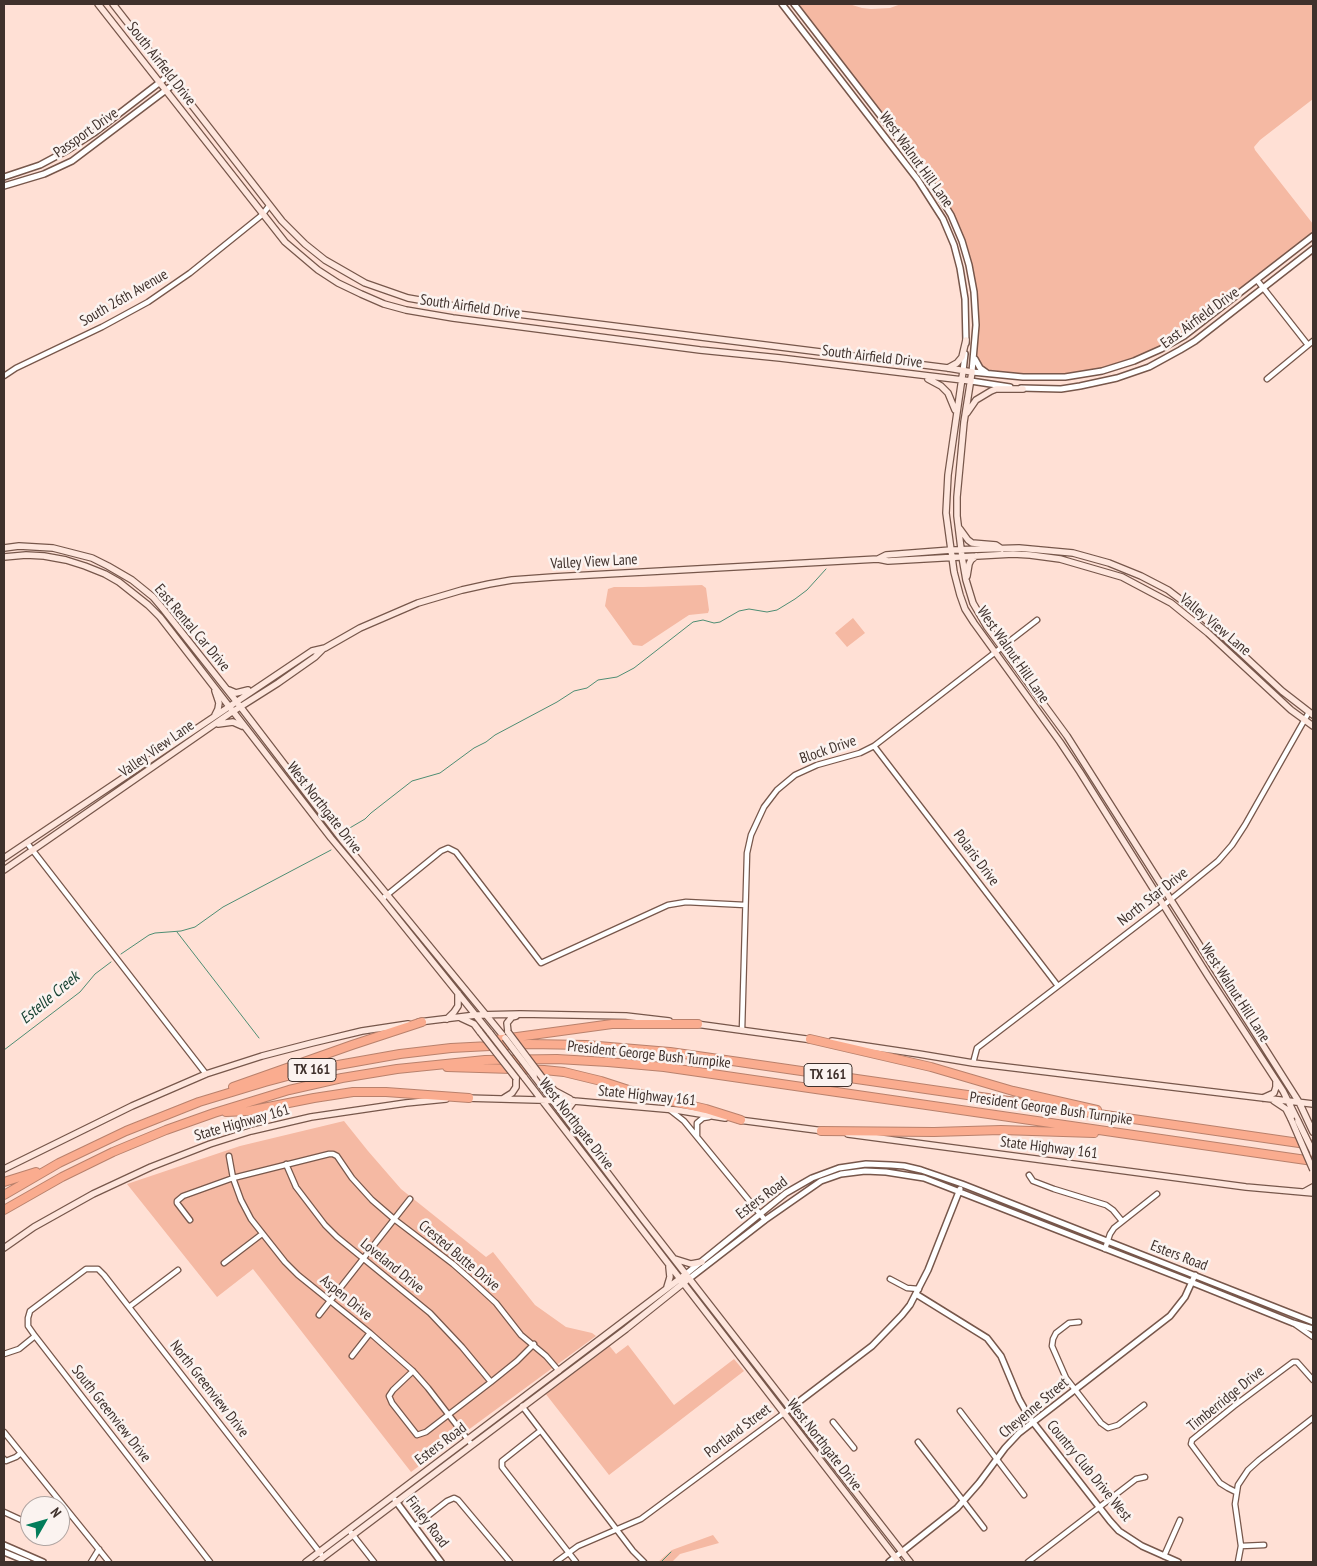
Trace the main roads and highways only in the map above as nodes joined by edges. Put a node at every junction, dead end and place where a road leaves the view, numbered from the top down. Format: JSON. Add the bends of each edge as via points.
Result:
{"nodes":[{"id":1,"x":98,"y":4,"type":"edge"},
{"id":2,"x":113,"y":4,"type":"edge"},
{"id":3,"x":488,"y":311,"type":"junction"},
{"id":4,"x":486,"y":322,"type":"junction"},
{"id":5,"x":966,"y":340,"type":"road end"},
{"id":6,"x":948,"y":368,"type":"junction"},
{"id":7,"x":963,"y":371,"type":"junction"},
{"id":8,"x":972,"y":372,"type":"joint"},
{"id":9,"x":919,"y":375,"type":"junction"},
{"id":10,"x":961,"y":380,"type":"junction"},
{"id":11,"x":971,"y":381,"type":"junction"},
{"id":12,"x":1023,"y":389,"type":"road end"},
{"id":13,"x":956,"y":414,"type":"junction"},
{"id":14,"x":964,"y":422,"type":"junction"},
{"id":15,"x":958,"y":527,"type":"junction"},
{"id":16,"x":4,"y":548,"type":"edge"},
{"id":17,"x":1002,"y":549,"type":"junction"},
{"id":18,"x":950,"y":550,"type":"junction"},
{"id":19,"x":961,"y":553,"type":"junction"},
{"id":20,"x":976,"y":556,"type":"junction"},
{"id":21,"x":4,"y":557,"type":"edge"},
{"id":22,"x":951,"y":557,"type":"junction"},
{"id":23,"x":937,"y":558,"type":"junction"},
{"id":24,"x":878,"y":559,"type":"junction"},
{"id":25,"x":954,"y":572,"type":"junction"},
{"id":26,"x":968,"y":586,"type":"junction"},
{"id":27,"x":152,"y":597,"type":"junction"},
{"id":28,"x":147,"y":603,"type":"junction"},
{"id":29,"x":325,"y":648,"type":"junction"},
{"id":30,"x":213,"y":686,"type":"junction"},
{"id":31,"x":258,"y":687,"type":"junction"},
{"id":32,"x":226,"y":688,"type":"junction"},
{"id":33,"x":253,"y":700,"type":"junction"},
{"id":34,"x":239,"y":704,"type":"junction"},
{"id":35,"x":228,"y":706,"type":"junction"},
{"id":36,"x":233,"y":712,"type":"junction"},
{"id":37,"x":1311,"y":714,"type":"edge"},
{"id":38,"x":214,"y":716,"type":"junction"},
{"id":39,"x":216,"y":724,"type":"junction"},
{"id":40,"x":1313,"y":726,"type":"edge"},
{"id":41,"x":244,"y":727,"type":"junction"},
{"id":42,"x":259,"y":732,"type":"junction"},
{"id":43,"x":1085,"y":764,"type":"junction"},
{"id":44,"x":1078,"y":769,"type":"junction"},
{"id":45,"x":310,"y":799,"type":"junction"},
{"id":46,"x":304,"y":804,"type":"junction"},
{"id":47,"x":1124,"y":825,"type":"junction"},
{"id":48,"x":1117,"y":830,"type":"junction"},
{"id":49,"x":4,"y":858,"type":"edge"},
{"id":50,"x":4,"y":870,"type":"edge"},
{"id":51,"x":385,"y":897,"type":"junction"},
{"id":52,"x":458,"y":993,"type":"junction"},
{"id":53,"x":520,"y":1014,"type":"junction"},
{"id":54,"x":476,"y":1015,"type":"junction"},
{"id":55,"x":487,"y":1015,"type":"junction"},
{"id":56,"x":461,"y":1018,"type":"junction"},
{"id":57,"x":446,"y":1019,"type":"junction"},
{"id":58,"x":422,"y":1022,"type":"junction"},
{"id":59,"x":698,"y":1024,"type":"junction"},
{"id":60,"x":1256,"y":1033,"type":"junction"},
{"id":61,"x":1249,"y":1037,"type":"junction"},
{"id":62,"x":810,"y":1039,"type":"junction"},
{"id":63,"x":451,"y":1048,"type":"junction"},
{"id":64,"x":423,"y":1066,"type":"junction"},
{"id":65,"x":1276,"y":1080,"type":"junction"},
{"id":66,"x":469,"y":1098,"type":"junction"},
{"id":67,"x":504,"y":1098,"type":"junction"},
{"id":68,"x":541,"y":1099,"type":"junction"},
{"id":69,"x":1262,"y":1099,"type":"junction"},
{"id":70,"x":552,"y":1100,"type":"junction"},
{"id":71,"x":1272,"y":1100,"type":"junction"},
{"id":72,"x":1288,"y":1100,"type":"junction"},
{"id":73,"x":574,"y":1101,"type":"junction"},
{"id":74,"x":200,"y":1102,"type":"junction"},
{"id":75,"x":1299,"y":1102,"type":"junction"},
{"id":76,"x":1313,"y":1104,"type":"edge"},
{"id":77,"x":214,"y":1113,"type":"junction"},
{"id":78,"x":1125,"y":1118,"type":"junction"},
{"id":79,"x":741,"y":1120,"type":"junction"},
{"id":80,"x":572,"y":1126,"type":"junction"},
{"id":81,"x":821,"y":1130,"type":"junction"},
{"id":82,"x":1313,"y":1132,"type":"edge"},
{"id":83,"x":1123,"y":1134,"type":"junction"},
{"id":84,"x":1313,"y":1145,"type":"edge"},
{"id":85,"x":1313,"y":1152,"type":"edge"},
{"id":86,"x":1313,"y":1161,"type":"edge"},
{"id":87,"x":4,"y":1169,"type":"edge"},
{"id":88,"x":47,"y":1169,"type":"junction"},
{"id":89,"x":1313,"y":1170,"type":"edge"},
{"id":90,"x":4,"y":1182,"type":"edge"},
{"id":91,"x":1313,"y":1187,"type":"edge"},
{"id":92,"x":1304,"y":1192,"type":"junction"},
{"id":93,"x":1313,"y":1193,"type":"edge"},
{"id":94,"x":4,"y":1194,"type":"edge"},
{"id":95,"x":4,"y":1210,"type":"edge"},
{"id":96,"x":642,"y":1218,"type":"junction"},
{"id":97,"x":636,"y":1223,"type":"junction"},
{"id":98,"x":4,"y":1248,"type":"edge"},
{"id":99,"x":674,"y":1259,"type":"junction"},
{"id":100,"x":702,"y":1262,"type":"road end"},
{"id":101,"x":669,"y":1265,"type":"junction"},
{"id":102,"x":688,"y":1276,"type":"junction"},
{"id":103,"x":681,"y":1281,"type":"junction"},
{"id":104,"x":666,"y":1290,"type":"junction"},
{"id":105,"x":740,"y":1344,"type":"junction"},
{"id":106,"x":735,"y":1350,"type":"junction"},
{"id":107,"x":561,"y":1374,"type":"junction"},
{"id":108,"x":520,"y":1404,"type":"junction"},
{"id":109,"x":833,"y":1464,"type":"junction"},
{"id":110,"x":826,"y":1469,"type":"junction"},
{"id":111,"x":394,"y":1500,"type":"junction"},
{"id":112,"x":321,"y":1555,"type":"junction"},
{"id":113,"x":897,"y":1560,"type":"edge"},
{"id":114,"x":307,"y":1562,"type":"edge"},
{"id":115,"x":316,"y":1562,"type":"edge"},
{"id":116,"x":910,"y":1562,"type":"edge"}],
"edges":[{"from":1,"to":4,"type":"main road","name":"South Airfield Drive","via":[[262,215],[304,259],[338,283],[384,304]]},
{"from":2,"to":3,"type":"main road","name":"South Airfield Drive","via":[[269,206],[289,230],[325,260],[365,283],[408,298]]},
{"from":3,"to":4,"type":"main road"},
{"from":3,"to":6,"type":"main road","name":"South Airfield Drive"},
{"from":4,"to":9,"type":"main road","name":"South Airfield Drive"},
{"from":5,"to":6,"type":"main road","via":[[962,357]]},
{"from":6,"to":7,"type":"main road","name":"South Airfield Drive"},
{"from":7,"to":8,"type":"main road","name":"South Airfield Drive"},
{"from":7,"to":10,"type":"main road","name":"West Walnut Hill Lane"},
{"from":8,"to":11,"type":"main road","name":"West Walnut Hill Lane"},
{"from":9,"to":10,"type":"main road","name":"South Airfield Drive"},
{"from":9,"to":13,"type":"main road","via":[[944,389]]},
{"from":10,"to":11,"type":"main road","name":"South Airfield Drive"},
{"from":10,"to":13,"type":"main road","name":"West Walnut Hill Lane"},
{"from":11,"to":14,"type":"main road","name":"West Walnut Hill Lane"},
{"from":12,"to":14,"type":"main road","via":[[996,389],[985,393],[972,405]]},
{"from":13,"to":18,"type":"main road","name":"West Walnut Hill Lane","via":[[946,493]]},
{"from":14,"to":15,"type":"main road","name":"West Walnut Hill Lane","via":[[957,497]]},
{"from":15,"to":17,"type":"main road","via":[[972,542],[996,545]]},
{"from":15,"to":19,"type":"main road","name":"West Walnut Hill Lane"},
{"from":16,"to":27,"type":"main road","name":"East Rental Car Drive","via":[[53,548],[92,558],[132,580]]},
{"from":17,"to":19,"type":"main road","name":"Valley View Lane"},
{"from":17,"to":37,"type":"main road","name":"Valley View Lane","via":[[1073,553],[1109,563],[1150,581],[1198,612]]},
{"from":18,"to":19,"type":"main road","name":"Valley View Lane"},
{"from":18,"to":22,"type":"main road","name":"West Walnut Hill Lane"},
{"from":18,"to":24,"type":"main road","name":"Valley View Lane"},
{"from":19,"to":20,"type":"main road","name":"Valley View Lane"},
{"from":19,"to":22,"type":"main road","name":"Valley View Lane"},
{"from":19,"to":26,"type":"main road","name":"West Walnut Hill Lane"},
{"from":20,"to":26,"type":"main road","via":[[969,564]]},
{"from":20,"to":40,"type":"main road","name":"Valley View Lane","via":[[1028,555],[1060,559],[1122,577],[1171,603],[1192,619],[1291,710]]},
{"from":21,"to":28,"type":"main road","name":"East Rental Car Drive","via":[[26,555],[66,560],[105,574]]},
{"from":22,"to":23,"type":"main road","name":"Valley View Lane"},
{"from":22,"to":25,"type":"main road","name":"West Walnut Hill Lane"},
{"from":23,"to":24,"type":"main road","name":"Valley View Lane"},
{"from":23,"to":25,"type":"main road"},
{"from":24,"to":29,"type":"main road","name":"Valley View Lane","via":[[553,576],[489,584],[418,603],[360,628]]},
{"from":25,"to":44,"type":"main road","name":"West Walnut Hill Lane","via":[[965,609],[974,624]]},
{"from":26,"to":43,"type":"main road","name":"West Walnut Hill Lane","via":[[973,603]]},
{"from":27,"to":28,"type":"main road"},
{"from":27,"to":32,"type":"main road","name":"East Rental Car Drive"},
{"from":28,"to":30,"type":"main road","name":"East Rental Car Drive"},
{"from":29,"to":31,"type":"main road","name":"Valley View Lane","via":[[312,651]]},
{"from":29,"to":33,"type":"main road","name":"Valley View Lane"},
{"from":30,"to":35,"type":"main road","name":"East Rental Car Drive"},
{"from":30,"to":38,"type":"main road","via":[[219,703]]},
{"from":31,"to":32,"type":"main road","via":[[239,693]]},
{"from":31,"to":34,"type":"main road","name":"Valley View Lane"},
{"from":32,"to":34,"type":"main road","name":"East Rental Car Drive"},
{"from":33,"to":34,"type":"main road","name":"Valley View Lane"},
{"from":33,"to":42,"type":"main road","via":[[250,712]]},
{"from":34,"to":35,"type":"main road","name":"Valley View Lane"},
{"from":34,"to":36,"type":"main road","name":"Valley View Lane"},
{"from":34,"to":42,"type":"main road","name":"West Northgate Drive"},
{"from":35,"to":36,"type":"main road","name":"West Northgate Drive"},
{"from":35,"to":38,"type":"main road","name":"Valley View Lane"},
{"from":36,"to":39,"type":"main road","name":"Valley View Lane"},
{"from":36,"to":41,"type":"main road","name":"West Northgate Drive"},
{"from":38,"to":49,"type":"main road","name":"Valley View Lane"},
{"from":39,"to":41,"type":"main road","via":[[233,722]]},
{"from":39,"to":50,"type":"main road","name":"Valley View Lane"},
{"from":41,"to":46,"type":"main road","name":"West Northgate Drive"},
{"from":42,"to":45,"type":"main road","name":"West Northgate Drive"},
{"from":43,"to":44,"type":"main road"},
{"from":43,"to":47,"type":"main road","name":"West Walnut Hill Lane"},
{"from":44,"to":48,"type":"main road","name":"West Walnut Hill Lane"},
{"from":45,"to":46,"type":"main road"},
{"from":45,"to":51,"type":"main road","name":"West Northgate Drive"},
{"from":46,"to":51,"type":"main road","name":"West Northgate Drive","via":[[350,861]]},
{"from":47,"to":48,"type":"main road"},
{"from":47,"to":60,"type":"main road","name":"West Walnut Hill Lane"},
{"from":48,"to":61,"type":"main road","name":"West Walnut Hill Lane"},
{"from":51,"to":52,"type":"main road","name":"West Northgate Drive"},
{"from":51,"to":55,"type":"main road","name":"West Northgate Drive"},
{"from":52,"to":54,"type":"main road","name":"West Northgate Drive"},
{"from":52,"to":57,"type":"main road","via":[[458,1006]]},
{"from":53,"to":55,"type":"main road"},
{"from":53,"to":59,"type":"main road","via":[[626,1016]]},
{"from":53,"to":73,"type":"main road","bridge":true,"via":[[507,1023],[508,1032],[544,1080],[555,1091]]},
{"from":54,"to":55,"type":"main road"},
{"from":54,"to":56,"type":"main road"},
{"from":54,"to":68,"type":"main road","name":"West Northgate Drive","bridge":true},
{"from":55,"to":70,"type":"main road","name":"West Northgate Drive","bridge":true},
{"from":56,"to":57,"type":"main road"},
{"from":56,"to":67,"type":"main road","bridge":true,"via":[[474,1024],[516,1078],[516,1087]]},
{"from":57,"to":58,"type":"main road"},
{"from":58,"to":74,"type":"highway","via":[[241,1083]]},
{"from":58,"to":87,"type":"main road","via":[[316,1042],[206,1074],[132,1106]]},
{"from":59,"to":62,"type":"main road"},
{"from":59,"to":63,"type":"highway","via":[[612,1024]]},
{"from":60,"to":61,"type":"main road"},
{"from":60,"to":75,"type":"main road","name":"West Walnut Hill Lane"},
{"from":61,"to":65,"type":"main road","name":"West Walnut Hill Lane"},
{"from":62,"to":69,"type":"main road"},
{"from":62,"to":78,"type":"highway"},
{"from":63,"to":74,"type":"highway","name":"President George Bush Turnpike","number":"TX 161","via":[[310,1070]]},
{"from":63,"to":78,"type":"highway","name":"President George Bush Turnpike","number":"TX 161","via":[[553,1044],[642,1049]]},
{"from":64,"to":77,"type":"highway","name":"President George Bush Turnpike","number":"TX 161","via":[[315,1084]]},
{"from":64,"to":79,"type":"highway","via":[[564,1072]]},
{"from":64,"to":83,"type":"highway","name":"President George Bush Turnpike","number":"TX 161","via":[[542,1059],[636,1064]]},
{"from":65,"to":69,"type":"main road","via":[[1274,1092]]},
{"from":65,"to":72,"type":"main road","name":"West Walnut Hill Lane"},
{"from":66,"to":67,"type":"main road","name":"State Highway 161"},
{"from":66,"to":77,"type":"highway","via":[[353,1092],[248,1111]]},
{"from":66,"to":98,"type":"main road","name":"State Highway 161","via":[[406,1102],[326,1114],[220,1140],[150,1167],[93,1194]]},
{"from":67,"to":68,"type":"main road","name":"State Highway 161"},
{"from":68,"to":70,"type":"main road","name":"State Highway 161"},
{"from":68,"to":97,"type":"main road","name":"West Northgate Drive"},
{"from":69,"to":71,"type":"main road"},
{"from":70,"to":73,"type":"main road","name":"State Highway 161"},
{"from":70,"to":80,"type":"main road","name":"West Northgate Drive"},
{"from":71,"to":72,"type":"main road"},
{"from":71,"to":89,"type":"main road","bridge":true,"via":[[1286,1109]]},
{"from":72,"to":75,"type":"main road"},
{"from":72,"to":85,"type":"main road","name":"West Walnut Hill Lane","bridge":true},
{"from":73,"to":79,"type":"main road","name":"State Highway 161"},
{"from":73,"to":80,"type":"main road","via":[[568,1109]]},
{"from":74,"to":88,"type":"highway","name":"President George Bush Turnpike","number":"TX 161","via":[[119,1134]]},
{"from":75,"to":76,"type":"main road"},
{"from":75,"to":82,"type":"main road","name":"West Walnut Hill Lane"},
{"from":77,"to":95,"type":"highway","name":"President George Bush Turnpike","number":"TX 161","via":[[113,1152]]},
{"from":78,"to":84,"type":"highway","name":"President George Bush Turnpike","number":"TX 161"},
{"from":79,"to":81,"type":"main road","name":"State Highway 161"},
{"from":80,"to":96,"type":"main road","name":"West Northgate Drive"},
{"from":81,"to":83,"type":"highway"},
{"from":81,"to":92,"type":"main road","name":"State Highway 161"},
{"from":83,"to":86,"type":"highway","name":"President George Bush Turnpike","number":"TX 161"},
{"from":88,"to":90,"type":"highway"},
{"from":88,"to":94,"type":"highway","name":"President George Bush Turnpike","number":"TX 161"},
{"from":91,"to":92,"type":"main road"},
{"from":92,"to":93,"type":"main road","name":"State Highway 161"},
{"from":96,"to":97,"type":"main road"},
{"from":96,"to":99,"type":"main road","name":"West Northgate Drive"},
{"from":97,"to":101,"type":"main road","name":"West Northgate Drive"},
{"from":99,"to":100,"type":"main road","via":[[691,1264]]},
{"from":99,"to":102,"type":"main road","name":"West Northgate Drive"},
{"from":101,"to":103,"type":"main road","name":"West Northgate Drive"},
{"from":101,"to":104,"type":"main road"},
{"from":102,"to":103,"type":"main road","name":"Esters Road"},
{"from":102,"to":105,"type":"main road","name":"West Northgate Drive"},
{"from":103,"to":104,"type":"main road","name":"Esters Road"},
{"from":103,"to":106,"type":"main road","name":"West Northgate Drive"},
{"from":103,"to":107,"type":"main road","name":"Esters Road"},
{"from":104,"to":107,"type":"main road","name":"Esters Road"},
{"from":105,"to":106,"type":"main road"},
{"from":105,"to":109,"type":"main road","name":"West Northgate Drive"},
{"from":106,"to":110,"type":"main road","name":"West Northgate Drive"},
{"from":107,"to":108,"type":"main road","name":"Esters Road"},
{"from":108,"to":111,"type":"main road","name":"Esters Road","via":[[472,1445]]},
{"from":108,"to":111,"type":"main road","name":"Esters Road","via":[[468,1439]]},
{"from":109,"to":110,"type":"main road"},
{"from":109,"to":116,"type":"main road","name":"West Northgate Drive"},
{"from":110,"to":113,"type":"main road","name":"West Northgate Drive"},
{"from":111,"to":112,"type":"main road","name":"Esters Road"},
{"from":112,"to":114,"type":"main road","name":"Esters Road"},
{"from":112,"to":115,"type":"main road","name":"Esters Road"}]}
